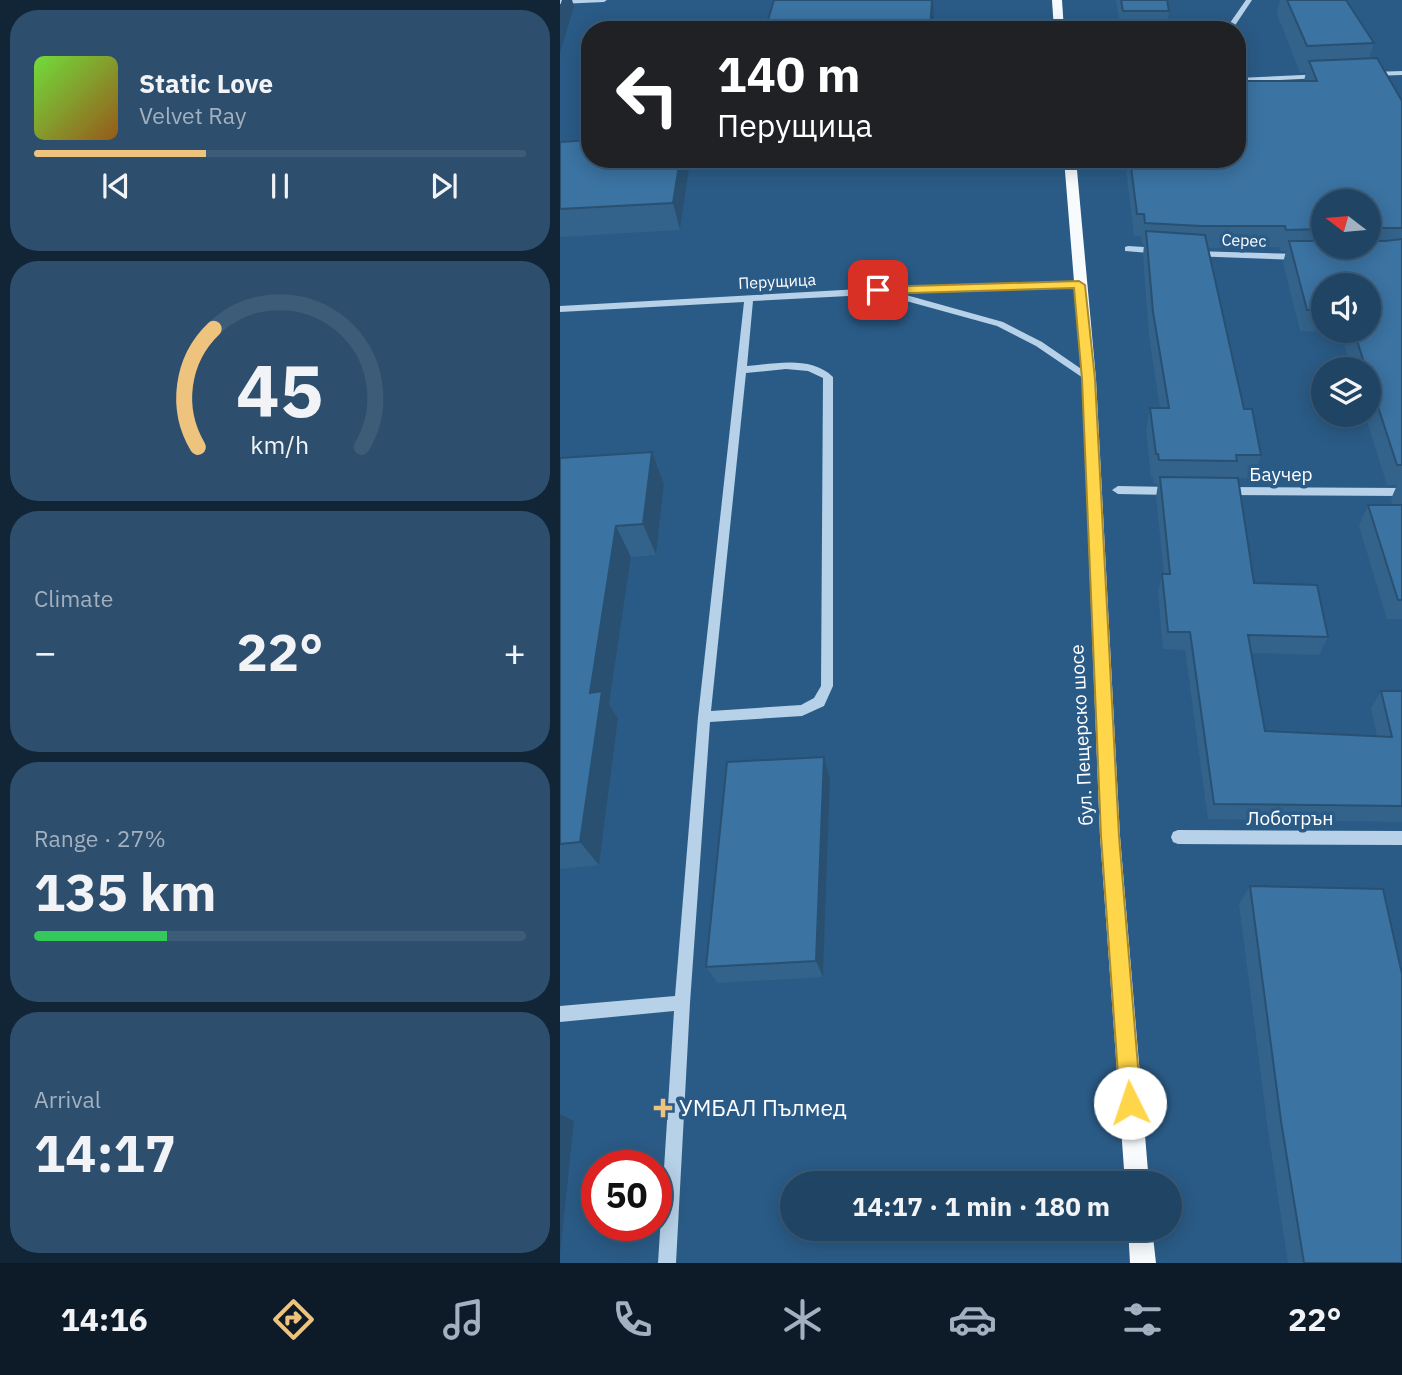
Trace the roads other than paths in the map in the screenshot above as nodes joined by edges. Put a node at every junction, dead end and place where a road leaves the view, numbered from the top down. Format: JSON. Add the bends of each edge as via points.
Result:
{"nodes":[{"id":1,"x":604,"y":0,"type":"edge"},
{"id":2,"x":1057,"y":0,"type":"edge"},
{"id":3,"x":1249,"y":0,"type":"edge"},
{"id":4,"x":560,"y":2,"type":"edge"},
{"id":5,"x":1058,"y":21,"type":"edge"},
{"id":6,"x":1234,"y":21,"type":"edge"},
{"id":7,"x":1246,"y":71,"type":"edge"},
{"id":8,"x":1402,"y":73,"type":"edge"},
{"id":9,"x":1331,"y":74,"type":"joint"},
{"id":10,"x":1358,"y":74,"type":"edge"},
{"id":11,"x":1246,"y":79,"type":"edge"},
{"id":12,"x":1071,"y":168,"type":"edge"},
{"id":13,"x":1128,"y":249,"type":"dead end"},
{"id":14,"x":1169,"y":252,"type":"edge"},
{"id":15,"x":1182,"y":253,"type":"edge"},
{"id":16,"x":1311,"y":257,"type":"edge"},
{"id":17,"x":1079,"y":285,"type":"junction"},
{"id":18,"x":878,"y":290,"type":"junction"},
{"id":19,"x":749,"y":298,"type":"junction"},
{"id":20,"x":560,"y":309,"type":"edge"},
{"id":21,"x":741,"y":370,"type":"junction"},
{"id":22,"x":1089,"y":379,"type":"junction"},
{"id":23,"x":1118,"y":490,"type":"dead end"},
{"id":24,"x":1186,"y":491,"type":"edge"},
{"id":25,"x":1213,"y":491,"type":"edge"},
{"id":26,"x":1402,"y":492,"type":"edge"},
{"id":27,"x":704,"y":717,"type":"junction"},
{"id":28,"x":1178,"y":837,"type":"dead end"},
{"id":29,"x":1402,"y":838,"type":"edge"},
{"id":30,"x":682,"y":1003,"type":"junction"},
{"id":31,"x":560,"y":1014,"type":"edge"},
{"id":32,"x":1136,"y":1171,"type":"edge"},
{"id":33,"x":1141,"y":1241,"type":"edge"},
{"id":34,"x":667,"y":1263,"type":"edge"},
{"id":35,"x":1143,"y":1263,"type":"edge"}],
"edges":[{"from":1,"to":4,"type":"street"},
{"from":2,"to":5,"type":"main road"},
{"from":3,"to":6,"type":"street"},
{"from":7,"to":9,"type":"street"},
{"from":8,"to":10,"type":"street"},
{"from":9,"to":11,"type":"street"},
{"from":12,"to":17,"type":"main road","name":"бул. Пещерско шосе"},
{"from":13,"to":14,"type":"street"},
{"from":15,"to":16,"type":"street","name":"Серес"},
{"from":17,"to":18,"type":"street","name":"Перущица"},
{"from":17,"to":22,"type":"main road","name":"бул. Пещерско шосе"},
{"from":18,"to":19,"type":"street","name":"Перущица"},
{"from":18,"to":22,"type":"street","via":[[1000,324]]},
{"from":19,"to":20,"type":"street","name":"Перущица"},
{"from":19,"to":21,"type":"street"},
{"from":21,"to":27,"type":"street"},
{"from":21,"to":27,"type":"street","via":[[805,366],[828,377],[827,687],[819,702],[802,710]]},
{"from":22,"to":32,"type":"main road","name":"бул. Пещерско шосе","via":[[1110,836]]},
{"from":23,"to":24,"type":"street"},
{"from":25,"to":26,"type":"street","name":"Баучер"},
{"from":27,"to":30,"type":"street"},
{"from":28,"to":29,"type":"street","name":"Лоботрън"},
{"from":30,"to":31,"type":"street"},
{"from":30,"to":34,"type":"street"},
{"from":33,"to":35,"type":"main road"}]}
